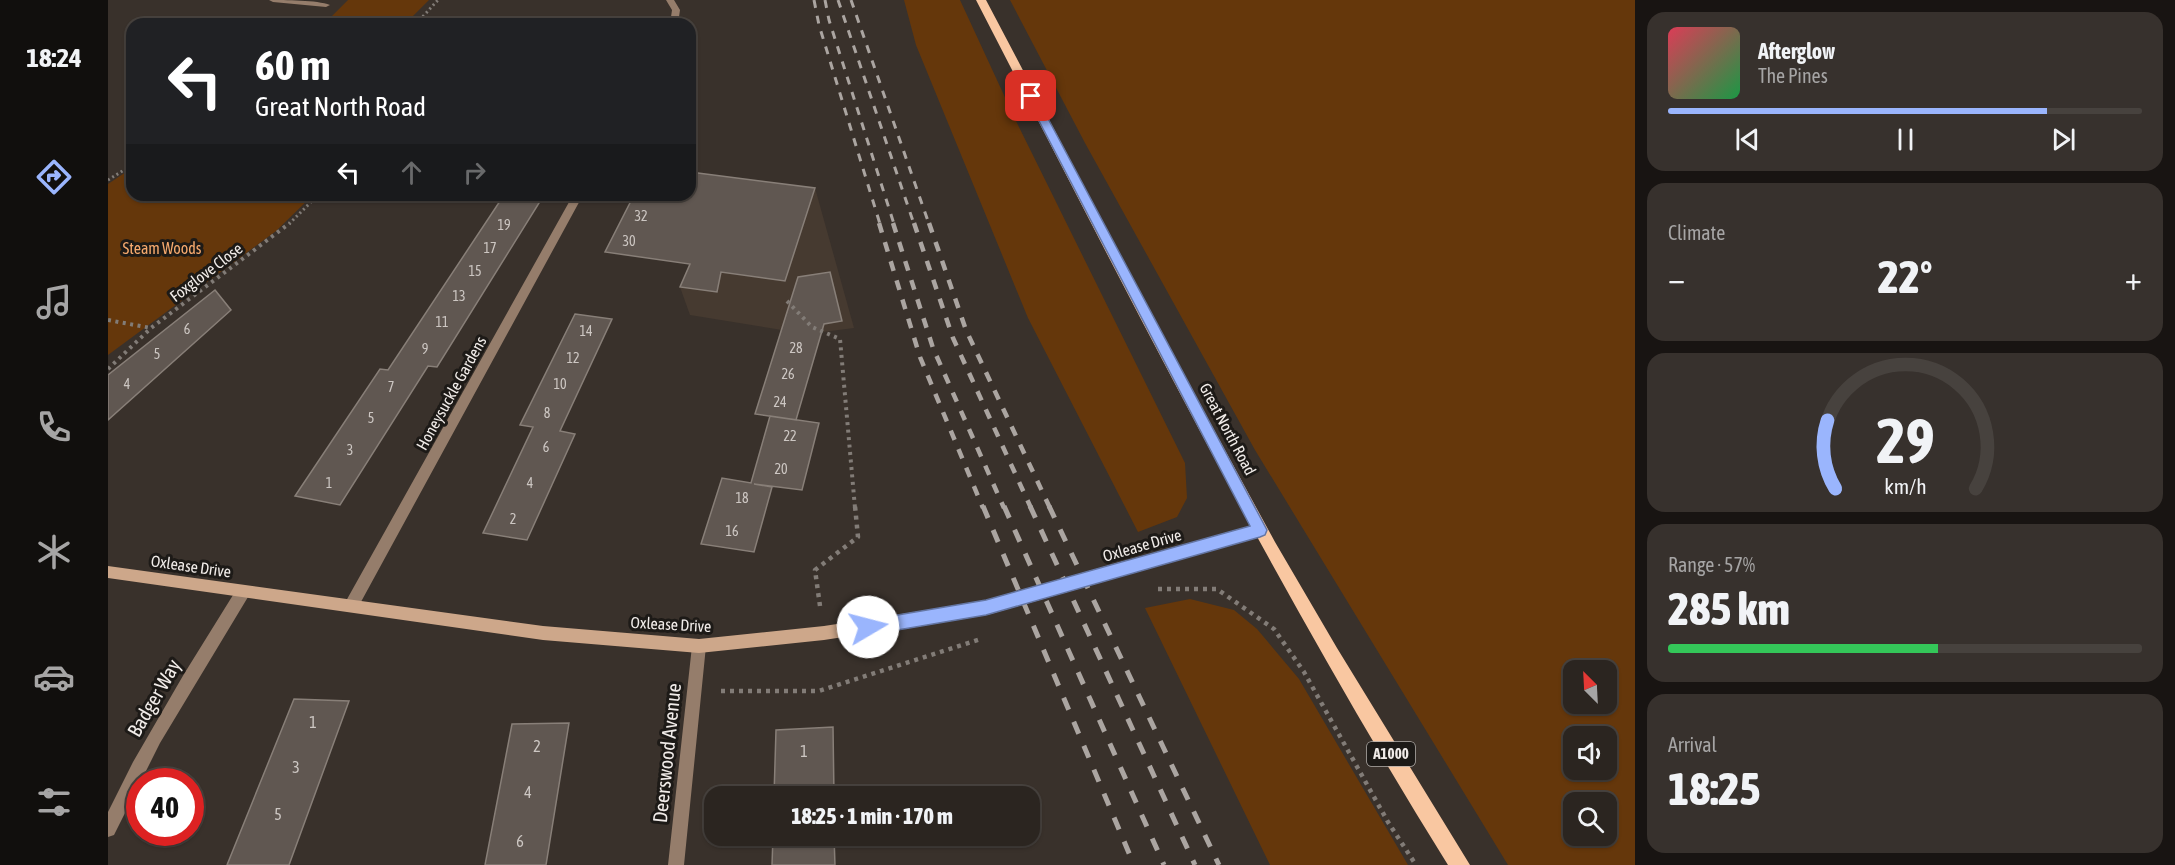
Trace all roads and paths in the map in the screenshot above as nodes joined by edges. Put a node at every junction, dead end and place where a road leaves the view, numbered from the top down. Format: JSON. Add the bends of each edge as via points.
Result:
{"nodes":[{"id":1,"x":273,"y":0,"type":"edge"},
{"id":2,"x":438,"y":0,"type":"edge"},
{"id":3,"x":670,"y":0,"type":"edge"},
{"id":4,"x":981,"y":0,"type":"edge"},
{"id":5,"x":326,"y":5,"type":"dead end"},
{"id":6,"x":422,"y":18,"type":"edge"},
{"id":7,"x":677,"y":18,"type":"edge"},
{"id":8,"x":126,"y":169,"type":"edge"},
{"id":9,"x":108,"y":180,"type":"edge"},
{"id":10,"x":312,"y":201,"type":"edge"},
{"id":11,"x":575,"y":201,"type":"edge"},
{"id":12,"x":787,"y":301,"type":"dead end"},
{"id":13,"x":108,"y":320,"type":"edge"},
{"id":14,"x":152,"y":328,"type":"junction"},
{"id":15,"x":108,"y":369,"type":"edge"},
{"id":16,"x":1260,"y":530,"type":"junction"},
{"id":17,"x":108,"y":572,"type":"edge"},
{"id":18,"x":1147,"y":591,"type":"dead end"},
{"id":19,"x":243,"y":592,"type":"junction"},
{"id":20,"x":351,"y":606,"type":"junction"},
{"id":21,"x":824,"y":633,"type":"junction"},
{"id":22,"x":985,"y":638,"type":"dead end"},
{"id":23,"x":699,"y":646,"type":"junction"},
{"id":24,"x":694,"y":692,"type":"junction"},
{"id":25,"x":108,"y":829,"type":"edge"},
{"id":26,"x":676,"y":865,"type":"edge"},
{"id":27,"x":1416,"y":865,"type":"edge"},
{"id":28,"x":1460,"y":865,"type":"edge"}],
"edges":[{"from":1,"to":5,"type":"street"},
{"from":2,"to":6,"type":"path"},
{"from":3,"to":7,"type":"street"},
{"from":4,"to":16,"type":"main road","name":"Great North Road","number":"A1000"},
{"from":8,"to":9,"type":"path"},
{"from":10,"to":14,"type":"path","name":"Foxglove Close","via":[[281,232]]},
{"from":11,"to":20,"type":"street","name":"Honeysuckle Gardens"},
{"from":12,"to":21,"type":"path","via":[[813,327],[840,339],[858,537],[815,570]]},
{"from":13,"to":14,"type":"path"},
{"from":14,"to":15,"type":"path","name":"Foxglove Close"},
{"from":16,"to":21,"type":"street","name":"Oxlease Drive","bridge":true,"via":[[986,608]]},
{"from":16,"to":28,"type":"main road","name":"Great North Road","number":"A1000"},
{"from":17,"to":19,"type":"street","name":"Oxlease Drive"},
{"from":18,"to":27,"type":"path","via":[[1166,587],[1217,588],[1275,629]]},
{"from":19,"to":20,"type":"street","name":"Oxlease Drive"},
{"from":19,"to":25,"type":"street","name":"Badger Way","via":[[191,675],[125,791]]},
{"from":20,"to":23,"type":"street","name":"Oxlease Drive","via":[[543,633]]},
{"from":21,"to":23,"type":"street","name":"Oxlease Drive"},
{"from":22,"to":24,"type":"path","via":[[819,691]]},
{"from":23,"to":24,"type":"street","name":"Deerswood Avenue"},
{"from":24,"to":26,"type":"street","name":"Deerswood Avenue"}]}
